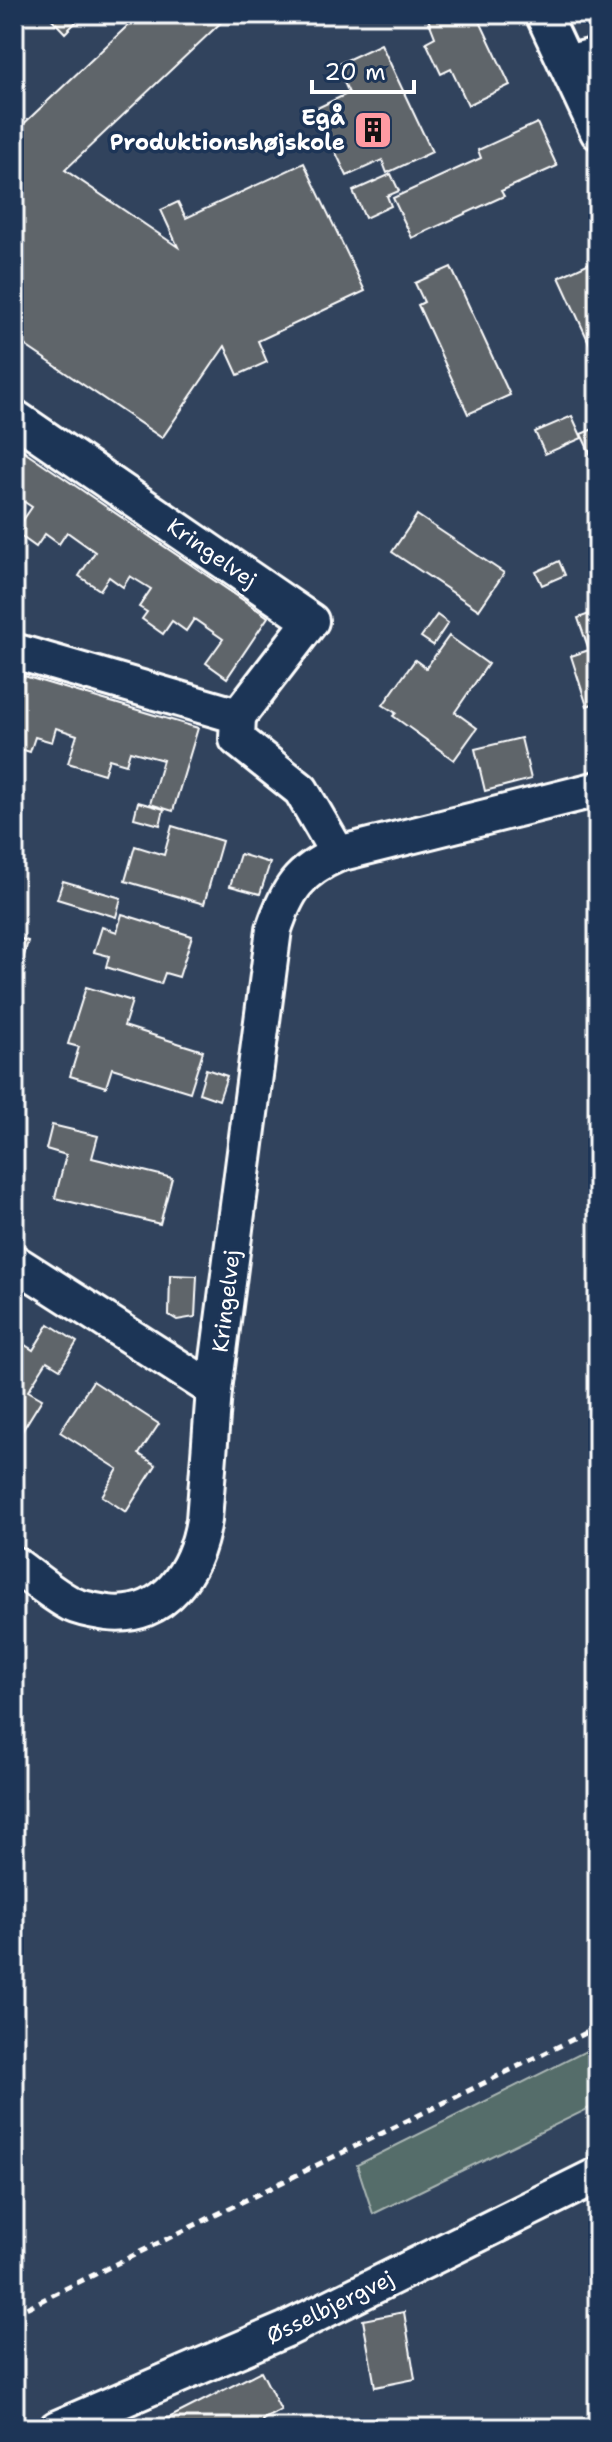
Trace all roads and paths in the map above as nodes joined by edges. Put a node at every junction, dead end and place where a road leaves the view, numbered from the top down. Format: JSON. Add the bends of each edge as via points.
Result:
{"nodes":[{"id":1,"x":543,"y":14,"type":"edge"},
{"id":2,"x":582,"y":59,"type":"edge"},
{"id":3,"x":598,"y":132,"type":"edge"},
{"id":4,"x":14,"y":417,"type":"edge"},
{"id":5,"x":14,"y":651,"type":"edge"},
{"id":6,"x":238,"y":716,"type":"junction"},
{"id":7,"x":598,"y":789,"type":"edge"},
{"id":8,"x":338,"y":854,"type":"junction"},
{"id":9,"x":14,"y":1262,"type":"edge"},
{"id":10,"x":213,"y":1407,"type":"junction"},
{"id":11,"x":14,"y":1564,"type":"edge"},
{"id":12,"x":598,"y":2027,"type":"edge"},
{"id":13,"x":598,"y":2175,"type":"edge"},
{"id":14,"x":14,"y":2314,"type":"edge"},
{"id":15,"x":57,"y":2428,"type":"edge"}],
"edges":[{"from":1,"to":2,"type":"street"},
{"from":2,"to":3,"type":"street"},
{"from":4,"to":6,"type":"street","name":"Kringelvej","via":[[311,621]]},
{"from":5,"to":6,"type":"street"},
{"from":6,"to":8,"type":"street","via":[[237,739],[301,790]]},
{"from":7,"to":8,"type":"street","name":"Kringelvej"},
{"from":8,"to":10,"type":"street","name":"Kringelvej","via":[[316,863],[295,882],[274,929]]},
{"from":9,"to":10,"type":"street"},
{"from":10,"to":11,"type":"street","name":"Kringelvej","via":[[201,1538],[182,1581],[160,1601],[130,1612],[95,1611],[70,1604]]},
{"from":12,"to":14,"type":"path"},
{"from":13,"to":15,"type":"street","name":"Øsselbjergvej","via":[[287,2329]]}]}
